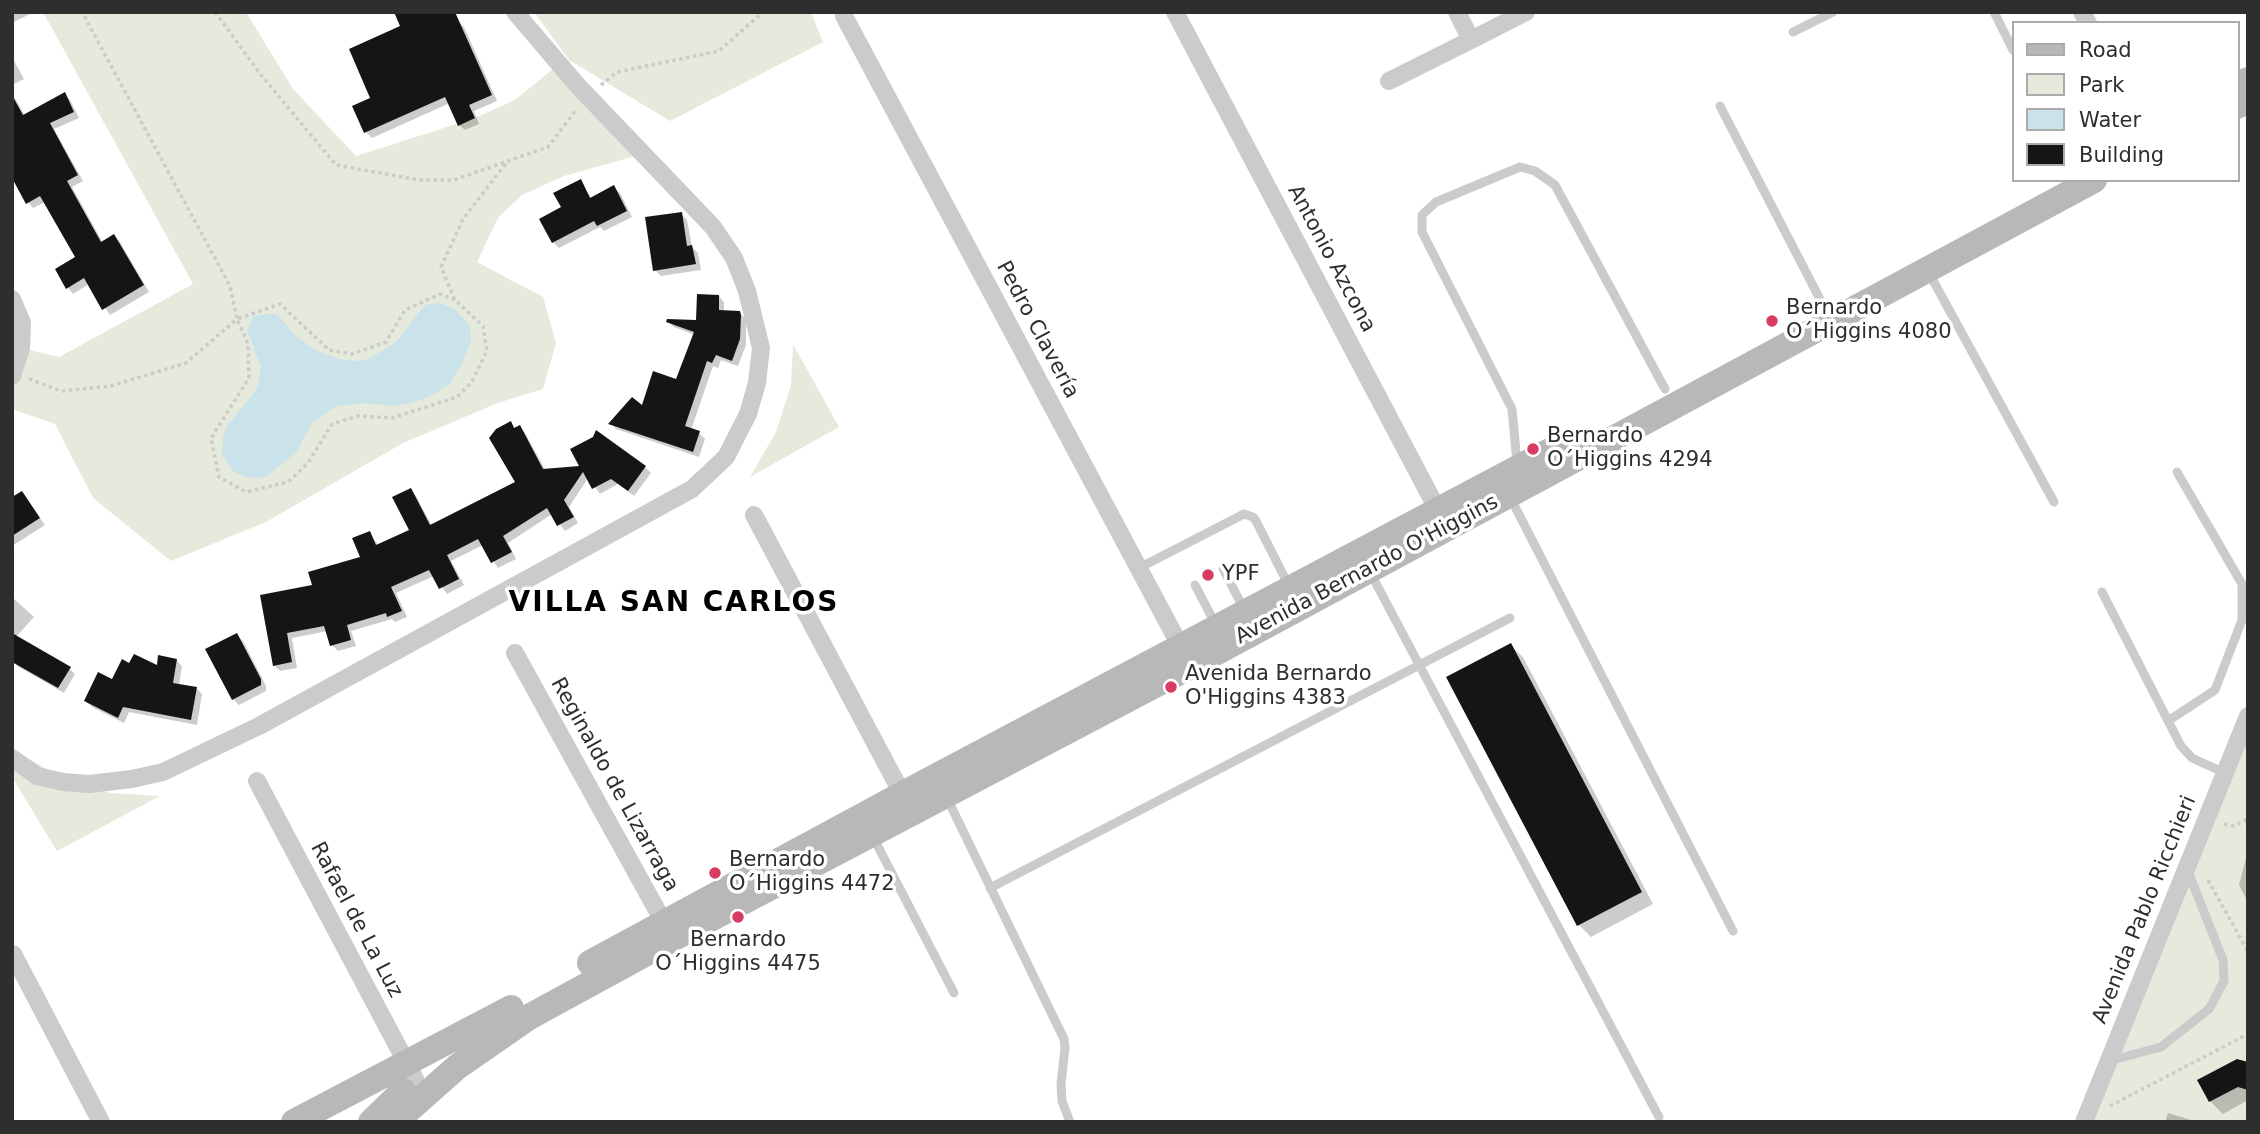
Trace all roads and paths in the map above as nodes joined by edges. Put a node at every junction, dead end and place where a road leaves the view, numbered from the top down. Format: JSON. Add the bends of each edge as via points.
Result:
{"nodes":[{"id":1,"x":82,"y":12,"type":"edge"},
{"id":2,"x":215,"y":12,"type":"edge"},
{"id":3,"x":515,"y":12,"type":"edge"},
{"id":4,"x":763,"y":12,"type":"edge"},
{"id":5,"x":1175,"y":12,"type":"edge"},
{"id":6,"x":1457,"y":12,"type":"edge"},
{"id":7,"x":1526,"y":12,"type":"edge"},
{"id":8,"x":1833,"y":12,"type":"edge"},
{"id":9,"x":1994,"y":12,"type":"edge"},
{"id":10,"x":844,"y":16,"type":"dead end"},
{"id":11,"x":1793,"y":32,"type":"dead end"},
{"id":12,"x":1471,"y":40,"type":"junction"},
{"id":13,"x":2011,"y":46,"type":"edge"},
{"id":14,"x":1389,"y":81,"type":"dead end"},
{"id":15,"x":587,"y":96,"type":"junction"},
{"id":16,"x":1720,"y":106,"type":"dead end"},
{"id":17,"x":507,"y":162,"type":"junction"},
{"id":18,"x":2056,"y":182,"type":"edge"},
{"id":19,"x":2090,"y":182,"type":"edge"},
{"id":20,"x":1923,"y":261,"type":"junction"},
{"id":21,"x":12,"y":299,"type":"edge"},
{"id":22,"x":455,"y":300,"type":"junction"},
{"id":23,"x":1823,"y":305,"type":"junction"},
{"id":24,"x":236,"y":319,"type":"junction"},
{"id":25,"x":13,"y":375,"type":"edge"},
{"id":26,"x":1698,"y":382,"type":"junction"},
{"id":27,"x":1665,"y":390,"type":"junction"},
{"id":28,"x":2177,"y":472,"type":"dead end"},
{"id":29,"x":1509,"y":480,"type":"junction"},
{"id":30,"x":2054,"y":502,"type":"dead end"},
{"id":31,"x":754,"y":515,"type":"dead end"},
{"id":32,"x":1442,"y":519,"type":"junction"},
{"id":33,"x":1204,"y":534,"type":"junction"},
{"id":34,"x":1209,"y":544,"type":"dead end"},
{"id":35,"x":1175,"y":549,"type":"junction"},
{"id":36,"x":1181,"y":559,"type":"dead end"},
{"id":37,"x":1364,"y":561,"type":"junction"},
{"id":38,"x":1139,"y":568,"type":"junction"},
{"id":39,"x":1223,"y":569,"type":"dead end"},
{"id":40,"x":1195,"y":585,"type":"dead end"},
{"id":41,"x":1290,"y":589,"type":"junction"},
{"id":42,"x":2102,"y":592,"type":"dead end"},
{"id":43,"x":1246,"y":613,"type":"junction"},
{"id":44,"x":1510,"y":618,"type":"dead end"},
{"id":45,"x":1217,"y":628,"type":"junction"},
{"id":46,"x":515,"y":653,"type":"dead end"},
{"id":47,"x":1186,"y":657,"type":"junction"},
{"id":48,"x":1418,"y":664,"type":"junction"},
{"id":49,"x":2248,"y":716,"type":"edge"},
{"id":50,"x":2168,"y":721,"type":"junction"},
{"id":51,"x":12,"y":758,"type":"edge"},
{"id":52,"x":2224,"y":774,"type":"junction"},
{"id":53,"x":257,"y":782,"type":"dead end"},
{"id":54,"x":945,"y":794,"type":"junction"},
{"id":55,"x":908,"y":803,"type":"junction"},
{"id":56,"x":2206,"y":819,"type":"junction"},
{"id":57,"x":2248,"y":819,"type":"edge"},
{"id":58,"x":871,"y":834,"type":"junction"},
{"id":59,"x":2190,"y":860,"type":"junction"},
{"id":60,"x":990,"y":888,"type":"junction"},
{"id":61,"x":668,"y":930,"type":"junction"},
{"id":62,"x":1733,"y":931,"type":"dead end"},
{"id":63,"x":2248,"y":952,"type":"edge"},
{"id":64,"x":13,"y":954,"type":"edge"},
{"id":65,"x":954,"y":993,"type":"dead end"},
{"id":66,"x":2248,"y":1034,"type":"edge"},
{"id":67,"x":2109,"y":1061,"type":"junction"},
{"id":68,"x":410,"y":1071,"type":"junction"},
{"id":69,"x":1660,"y":1117,"type":"dead end"},
{"id":70,"x":2085,"y":1121,"type":"edge"},
{"id":71,"x":101,"y":1122,"type":"edge"},
{"id":72,"x":294,"y":1122,"type":"edge"},
{"id":73,"x":371,"y":1122,"type":"edge"},
{"id":74,"x":395,"y":1122,"type":"edge"},
{"id":75,"x":1070,"y":1122,"type":"edge"}],
"edges":[{"from":1,"to":24,"type":"path","via":[[230,286]]},
{"from":2,"to":17,"type":"path","via":[[337,165],[419,180],[454,180]]},
{"from":3,"to":15,"type":"street"},
{"from":4,"to":15,"type":"path","via":[[719,51],[617,72]]},
{"from":5,"to":32,"type":"street","name":"Antonio Azcona"},
{"from":6,"to":12,"type":"street"},
{"from":7,"to":12,"type":"street"},
{"from":8,"to":11,"type":"lane"},
{"from":9,"to":13,"type":"lane"},
{"from":10,"to":38,"type":"street","name":"Pedro Clavería"},
{"from":12,"to":14,"type":"street"},
{"from":15,"to":17,"type":"path","via":[[548,147]]},
{"from":15,"to":51,"type":"street","via":[[713,228],[734,258],[747,291],[761,348],[757,383],[748,414],[726,457],[691,489],[259,726],[163,772],[89,784],[63,782],[37,776]]},
{"from":16,"to":23,"type":"lane"},
{"from":17,"to":22,"type":"path","via":[[463,219],[441,267]]},
{"from":18,"to":20,"type":"main road","name":"Avenida Bernardo O'Higgins"},
{"from":19,"to":20,"type":"main road","name":"Avenida Bernardo O'Higgins"},
{"from":20,"to":23,"type":"main road","name":"Avenida Bernardo O'Higgins"},
{"from":20,"to":26,"type":"main road","name":"Avenida Bernardo O'Higgins"},
{"from":20,"to":30,"type":"lane"},
{"from":21,"to":25,"type":"street","via":[[22,323]]},
{"from":22,"to":24,"type":"path","via":[[440,294],[405,310],[386,342],[352,354],[329,350],[279,304]]},
{"from":22,"to":24,"type":"path","via":[[483,326],[487,351],[471,383],[457,397],[392,418],[358,416],[332,424],[308,463],[288,482],[246,492],[219,477],[211,438],[250,377],[248,344]]},
{"from":23,"to":26,"type":"main road","name":"Avenida Bernardo O'Higgins"},
{"from":24,"to":25,"type":"path","via":[[186,363],[111,386],[61,391]]},
{"from":26,"to":27,"type":"main road","name":"Avenida Bernardo O'Higgins"},
{"from":26,"to":29,"type":"main road","name":"Avenida Bernardo O'Higgins"},
{"from":27,"to":29,"type":"main road","name":"Avenida Bernardo O'Higgins"},
{"from":27,"to":29,"type":"lane","via":[[1555,185],[1520,167],[1436,202],[1422,215],[1422,232],[1512,409]]},
{"from":28,"to":50,"type":"lane","via":[[2242,584],[2242,620],[2215,690]]},
{"from":29,"to":32,"type":"main road","name":"Avenida Bernardo O'Higgins"},
{"from":29,"to":62,"type":"lane"},
{"from":31,"to":55,"type":"street"},
{"from":32,"to":37,"type":"main road","name":"Avenida Bernardo O'Higgins"},
{"from":33,"to":34,"type":"lane"},
{"from":33,"to":35,"type":"lane"},
{"from":33,"to":41,"type":"lane","via":[[1238,516],[1253,517]]},
{"from":35,"to":36,"type":"lane"},
{"from":35,"to":38,"type":"lane"},
{"from":37,"to":41,"type":"main road","name":"Avenida Bernardo O'Higgins"},
{"from":37,"to":47,"type":"main road","name":"Avenida Bernardo O'Higgins"},
{"from":37,"to":48,"type":"lane"},
{"from":38,"to":47,"type":"street","name":"Pedro Clavería"},
{"from":39,"to":43,"type":"lane"},
{"from":40,"to":45,"type":"lane"},
{"from":41,"to":43,"type":"main road","name":"Avenida Bernardo O'Higgins"},
{"from":42,"to":50,"type":"lane"},
{"from":43,"to":45,"type":"main road","name":"Avenida Bernardo O'Higgins"},
{"from":44,"to":48,"type":"lane"},
{"from":45,"to":47,"type":"main road","name":"Avenida Bernardo O'Higgins"},
{"from":46,"to":61,"type":"street","name":"Reginaldo de Lizarraga"},
{"from":47,"to":54,"type":"main road","name":"Avenida Bernardo O'Higgins"},
{"from":47,"to":55,"type":"main road","name":"Avenida Bernardo O'Higgins"},
{"from":48,"to":60,"type":"lane"},
{"from":48,"to":69,"type":"lane"},
{"from":49,"to":52,"type":"street","name":"Avenida Pablo Ricchieri"},
{"from":50,"to":52,"type":"lane","via":[[2192,758]]},
{"from":52,"to":56,"type":"street","name":"Avenida Pablo Ricchieri"},
{"from":53,"to":68,"type":"street","name":"Rafael de La Luz"},
{"from":54,"to":55,"type":"main road","name":"Avenida Bernardo O'Higgins"},
{"from":54,"to":60,"type":"lane"},
{"from":55,"to":58,"type":"main road","name":"Avenida Bernardo O'Higgins"},
{"from":55,"to":61,"type":"main road","name":"Avenida Bernardo O'Higgins"},
{"from":56,"to":57,"type":"path","via":[[2234,826]]},
{"from":56,"to":59,"type":"street","name":"Avenida Pablo Ricchieri"},
{"from":58,"to":61,"type":"main road","name":"Avenida Bernardo O'Higgins"},
{"from":58,"to":65,"type":"lane"},
{"from":59,"to":63,"type":"path"},
{"from":59,"to":67,"type":"street","name":"Avenida Pablo Ricchieri"},
{"from":59,"to":67,"type":"lane","via":[[2223,960],[2224,982],[2209,1009],[2161,1047]]},
{"from":60,"to":75,"type":"lane","via":[[1064,1039],[1061,1093]]},
{"from":61,"to":68,"type":"main road","name":"Avenida Bernardo O'Higgins","via":[[512,1008]]},
{"from":61,"to":74,"type":"main road","name":"Avenida Bernardo O'Higgins","via":[[511,1028]]},
{"from":64,"to":71,"type":"street"},
{"from":66,"to":70,"type":"path"},
{"from":67,"to":70,"type":"street","name":"Avenida Pablo Ricchieri"},
{"from":68,"to":72,"type":"main road","name":"Avenida Bernardo O'Higgins"},
{"from":68,"to":73,"type":"main road"}]}
